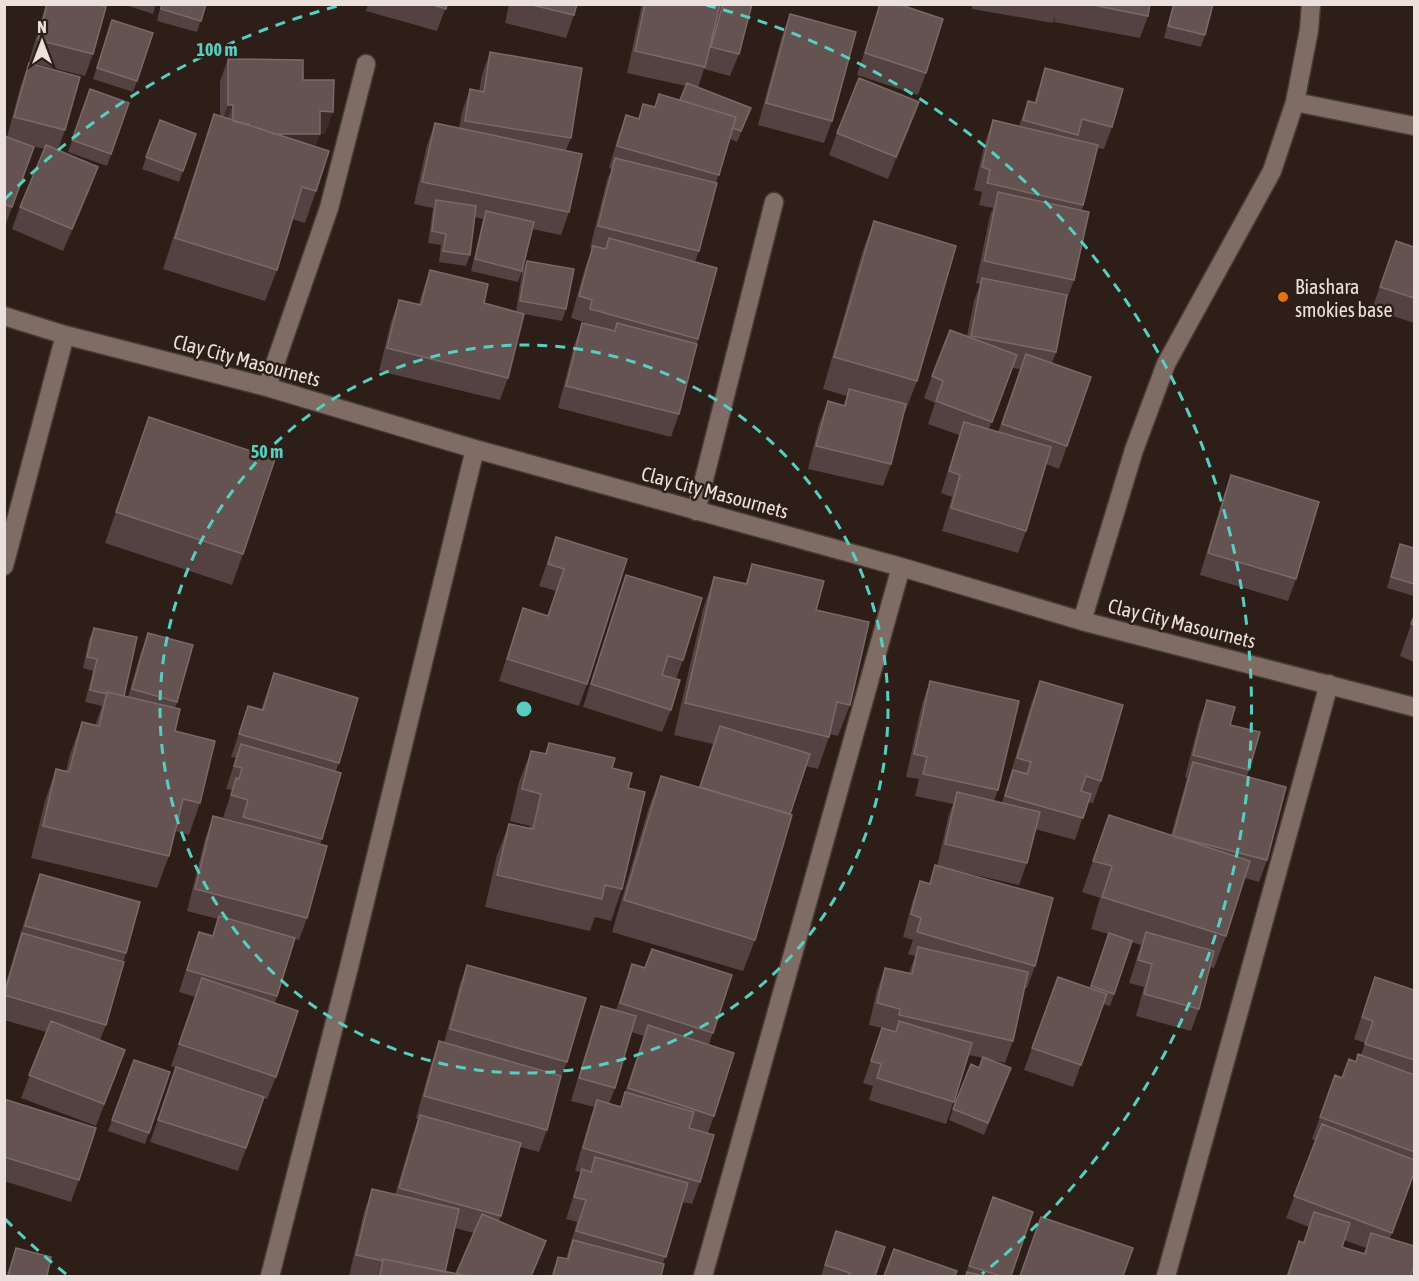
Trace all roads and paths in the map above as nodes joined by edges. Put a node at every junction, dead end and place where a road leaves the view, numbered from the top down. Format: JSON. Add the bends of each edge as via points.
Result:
{"nodes":[{"id":1,"x":1311,"y":4,"type":"edge"},
{"id":2,"x":366,"y":64,"type":"dead end"},
{"id":3,"x":1294,"y":102,"type":"junction"},
{"id":4,"x":1414,"y":126,"type":"edge"},
{"id":5,"x":774,"y":202,"type":"dead end"},
{"id":6,"x":4,"y":316,"type":"edge"},
{"id":7,"x":65,"y":335,"type":"junction"},
{"id":8,"x":267,"y":387,"type":"junction"},
{"id":9,"x":476,"y":449,"type":"junction"},
{"id":10,"x":696,"y":510,"type":"junction"},
{"id":11,"x":4,"y":566,"type":"edge"},
{"id":12,"x":901,"y":567,"type":"junction"},
{"id":13,"x":1083,"y":621,"type":"junction"},
{"id":14,"x":1329,"y":684,"type":"junction"},
{"id":15,"x":1414,"y":707,"type":"edge"},
{"id":16,"x":270,"y":1276,"type":"edge"},
{"id":17,"x":703,"y":1276,"type":"edge"},
{"id":18,"x":1166,"y":1276,"type":"edge"}],
"edges":[{"from":1,"to":3,"type":"street"},
{"from":2,"to":8,"type":"street","via":[[329,208]]},
{"from":3,"to":4,"type":"street"},
{"from":3,"to":13,"type":"street","via":[[1272,171],[1166,364],[1134,450]]},
{"from":5,"to":10,"type":"street"},
{"from":6,"to":7,"type":"street","name":"Clay City Masournets"},
{"from":7,"to":8,"type":"street","name":"Clay City Masournets"},
{"from":7,"to":11,"type":"street"},
{"from":8,"to":9,"type":"street","name":"Clay City Masournets"},
{"from":9,"to":10,"type":"street","name":"Clay City Masournets"},
{"from":9,"to":16,"type":"street"},
{"from":10,"to":12,"type":"street","name":"Clay City Masournets"},
{"from":12,"to":13,"type":"street","name":"Clay City Masournets"},
{"from":12,"to":17,"type":"street"},
{"from":13,"to":14,"type":"street","name":"Clay City Masournets"},
{"from":14,"to":15,"type":"street","name":"Clay City Masournets"},
{"from":14,"to":18,"type":"street"}]}
